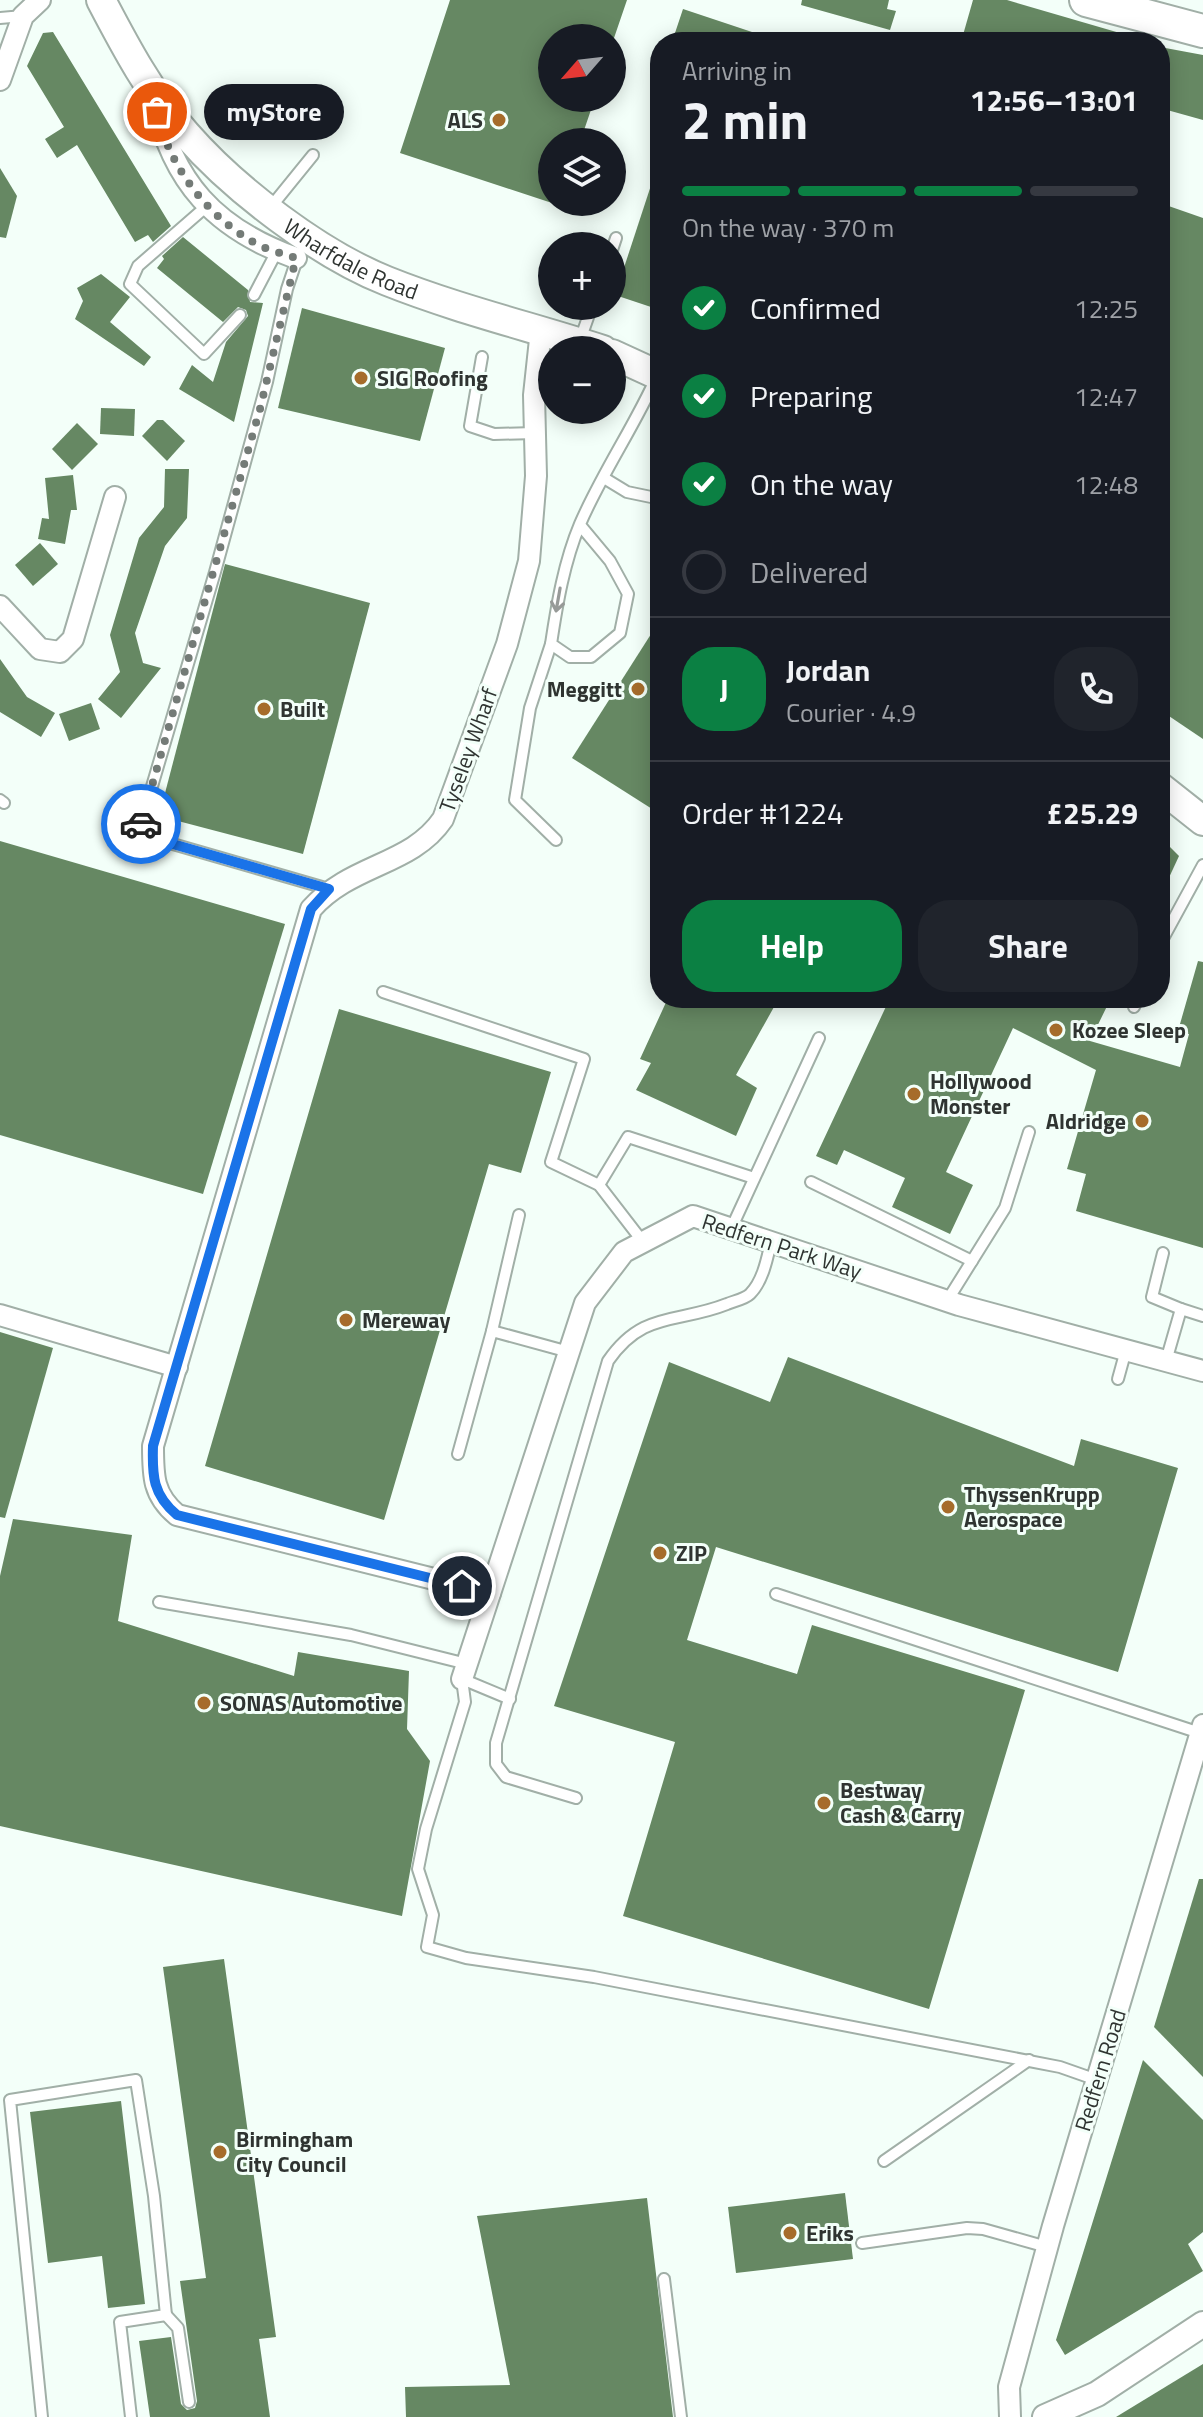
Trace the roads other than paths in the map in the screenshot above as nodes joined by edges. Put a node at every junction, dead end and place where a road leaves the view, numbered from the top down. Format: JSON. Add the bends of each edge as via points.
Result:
{"nodes":[{"id":1,"x":40,"y":0,"type":"edge"},
{"id":2,"x":101,"y":0,"type":"edge"},
{"id":3,"x":1086,"y":0,"type":"edge"},
{"id":4,"x":23,"y":16,"type":"junction"},
{"id":5,"x":0,"y":18,"type":"edge"},
{"id":6,"x":1203,"y":31,"type":"edge"},
{"id":7,"x":0,"y":80,"type":"edge"},
{"id":8,"x":151,"y":85,"type":"junction"},
{"id":9,"x":313,"y":155,"type":"dead end"},
{"id":10,"x":208,"y":205,"type":"junction"},
{"id":11,"x":270,"y":208,"type":"junction"},
{"id":12,"x":295,"y":250,"type":"junction"},
{"id":13,"x":254,"y":295,"type":"dead end"},
{"id":14,"x":240,"y":315,"type":"dead end"},
{"id":15,"x":541,"y":330,"type":"junction"},
{"id":16,"x":560,"y":336,"type":"edge"},
{"id":17,"x":482,"y":357,"type":"dead end"},
{"id":18,"x":626,"y":360,"type":"edge"},
{"id":19,"x":650,"y":371,"type":"edge"},
{"id":20,"x":650,"y":394,"type":"edge"},
{"id":21,"x":535,"y":433,"type":"junction"},
{"id":22,"x":604,"y":478,"type":"junction"},
{"id":23,"x":115,"y":497,"type":"dead end"},
{"id":24,"x":650,"y":497,"type":"edge"},
{"id":25,"x":580,"y":525,"type":"junction"},
{"id":26,"x":0,"y":606,"type":"edge"},
{"id":27,"x":551,"y":644,"type":"junction"},
{"id":28,"x":1170,"y":795,"type":"edge"},
{"id":29,"x":1203,"y":821,"type":"edge"},
{"id":30,"x":556,"y":840,"type":"dead end"},
{"id":31,"x":1203,"y":865,"type":"edge"},
{"id":32,"x":329,"y":889,"type":"junction"},
{"id":33,"x":1170,"y":926,"type":"edge"},
{"id":34,"x":383,"y":992,"type":"dead end"},
{"id":35,"x":819,"y":1038,"type":"dead end"},
{"id":36,"x":1029,"y":1132,"type":"dead end"},
{"id":37,"x":754,"y":1178,"type":"junction"},
{"id":38,"x":811,"y":1182,"type":"dead end"},
{"id":39,"x":599,"y":1185,"type":"junction"},
{"id":40,"x":519,"y":1215,"type":"dead end"},
{"id":41,"x":731,"y":1229,"type":"junction"},
{"id":42,"x":643,"y":1242,"type":"junction"},
{"id":43,"x":771,"y":1242,"type":"junction"},
{"id":44,"x":1163,"y":1253,"type":"dead end"},
{"id":45,"x":972,"y":1261,"type":"junction"},
{"id":46,"x":947,"y":1301,"type":"junction"},
{"id":47,"x":1181,"y":1309,"type":"junction"},
{"id":48,"x":0,"y":1315,"type":"edge"},
{"id":49,"x":1203,"y":1316,"type":"edge"},
{"id":50,"x":492,"y":1331,"type":"junction"},
{"id":51,"x":1126,"y":1350,"type":"junction"},
{"id":52,"x":569,"y":1352,"type":"junction"},
{"id":53,"x":1166,"y":1361,"type":"junction"},
{"id":54,"x":177,"y":1367,"type":"junction"},
{"id":55,"x":1203,"y":1371,"type":"edge"},
{"id":56,"x":1118,"y":1379,"type":"dead end"},
{"id":57,"x":458,"y":1454,"type":"dead end"},
{"id":58,"x":490,"y":1593,"type":"junction"},
{"id":59,"x":776,"y":1594,"type":"dead end"},
{"id":60,"x":159,"y":1602,"type":"dead end"},
{"id":61,"x":464,"y":1672,"type":"junction"},
{"id":62,"x":510,"y":1699,"type":"junction"},
{"id":63,"x":1202,"y":1729,"type":"edge"},
{"id":64,"x":576,"y":1798,"type":"dead end"},
{"id":65,"x":1029,"y":2060,"type":"junction"},
{"id":66,"x":1097,"y":2080,"type":"junction"},
{"id":67,"x":884,"y":2161,"type":"dead end"},
{"id":68,"x":862,"y":2243,"type":"dead end"},
{"id":69,"x":1047,"y":2247,"type":"junction"},
{"id":70,"x":664,"y":2279,"type":"dead end"},
{"id":71,"x":166,"y":2315,"type":"junction"},
{"id":72,"x":1203,"y":2324,"type":"edge"},
{"id":73,"x":189,"y":2402,"type":"dead end"},
{"id":74,"x":42,"y":2417,"type":"edge"},
{"id":75,"x":131,"y":2417,"type":"edge"},
{"id":76,"x":681,"y":2417,"type":"edge"},
{"id":77,"x":1010,"y":2417,"type":"edge"},
{"id":78,"x":1045,"y":2417,"type":"edge"}],
"edges":[{"from":1,"to":4,"type":"street"},
{"from":2,"to":8,"type":"main road","name":"Wharfdale Road"},
{"from":3,"to":6,"type":"main road"},
{"from":4,"to":5,"type":"lane"},
{"from":4,"to":7,"type":"street"},
{"from":8,"to":10,"type":"street","name":"Wharfdale Road","via":[[163,139]]},
{"from":8,"to":11,"type":"main road","name":"Wharfdale Road","via":[[185,134]]},
{"from":9,"to":11,"type":"lane"},
{"from":10,"to":12,"type":"street","name":"Wharfdale Road","via":[[252,242]]},
{"from":10,"to":14,"type":"lane","via":[[138,266],[130,284],[204,354]]},
{"from":11,"to":12,"type":"main road","name":"Wharfdale Road"},
{"from":12,"to":13,"type":"lane"},
{"from":12,"to":15,"type":"main road","name":"Wharfdale Road"},
{"from":12,"to":32,"type":"lane","via":[[247,455],[138,834]]},
{"from":15,"to":16,"type":"main road","name":"Wharfdale Road"},
{"from":15,"to":21,"type":"street","name":"Tyseley Wharf"},
{"from":17,"to":21,"type":"lane","via":[[470,426],[494,434]]},
{"from":18,"to":19,"type":"main road"},
{"from":20,"to":22,"type":"lane"},
{"from":21,"to":32,"type":"street","name":"Tyseley Wharf","via":[[529,561],[507,644],[443,819],[431,838]]},
{"from":22,"to":24,"type":"lane","via":[[627,492]]},
{"from":22,"to":25,"type":"lane"},
{"from":23,"to":26,"type":"street","via":[[73,639],[60,652],[40,649]]},
{"from":25,"to":27,"type":"lane","one_way":true,"via":[[558,594]]},
{"from":25,"to":27,"type":"lane","via":[[610,561],[628,594],[620,633],[591,657],[570,657]]},
{"from":27,"to":30,"type":"lane","via":[[530,708],[515,800]]},
{"from":28,"to":29,"type":"main road"},
{"from":31,"to":33,"type":"lane"},
{"from":32,"to":54,"type":"street","via":[[311,909]]},
{"from":34,"to":39,"type":"lane","via":[[584,1059],[551,1162]]},
{"from":35,"to":37,"type":"lane"},
{"from":36,"to":45,"type":"lane","via":[[1005,1208]]},
{"from":37,"to":39,"type":"lane","via":[[628,1137]]},
{"from":37,"to":41,"type":"lane"},
{"from":38,"to":45,"type":"lane"},
{"from":39,"to":42,"type":"lane"},
{"from":40,"to":50,"type":"lane"},
{"from":41,"to":42,"type":"street","name":"Redfern Park Way","via":[[693,1216]]},
{"from":41,"to":43,"type":"street","name":"Redfern Park Way"},
{"from":42,"to":52,"type":"street","name":"Redfern Park Way","via":[[624,1252],[585,1303]]},
{"from":43,"to":46,"type":"street","name":"Redfern Park Way"},
{"from":43,"to":62,"type":"lane","via":[[764,1271],[749,1295],[646,1325],[622,1341],[608,1361]]},
{"from":44,"to":47,"type":"lane","via":[[1152,1297]]},
{"from":45,"to":46,"type":"lane"},
{"from":46,"to":51,"type":"street","name":"Redfern Park Way"},
{"from":47,"to":49,"type":"lane"},
{"from":47,"to":53,"type":"lane"},
{"from":48,"to":54,"type":"street"},
{"from":50,"to":52,"type":"lane"},
{"from":50,"to":57,"type":"lane"},
{"from":51,"to":53,"type":"street","name":"Redfern Park Way"},
{"from":51,"to":56,"type":"lane"},
{"from":52,"to":58,"type":"street","name":"Redfern Park Way"},
{"from":53,"to":55,"type":"street","name":"Redfern Park Way"},
{"from":54,"to":58,"type":"street","via":[[153,1457],[160,1501],[177,1515]]},
{"from":58,"to":61,"type":"street","name":"Redfern Park Way"},
{"from":59,"to":63,"type":"lane"},
{"from":60,"to":61,"type":"lane","via":[[351,1635]]},
{"from":61,"to":62,"type":"lane"},
{"from":61,"to":65,"type":"lane","via":[[465,1702],[418,1869],[433,1915],[427,1947]]},
{"from":62,"to":64,"type":"lane","via":[[496,1743],[496,1764],[506,1777]]},
{"from":63,"to":66,"type":"street","name":"Redfern Road"},
{"from":65,"to":66,"type":"lane"},
{"from":65,"to":67,"type":"lane"},
{"from":66,"to":69,"type":"street","name":"Redfern Road"},
{"from":68,"to":69,"type":"lane","via":[[967,2228]]},
{"from":69,"to":77,"type":"street","name":"Redfern Road","via":[[1009,2387]]},
{"from":70,"to":76,"type":"lane"},
{"from":71,"to":73,"type":"lane","via":[[178,2328]]},
{"from":71,"to":74,"type":"lane","via":[[136,2080],[10,2100]]},
{"from":71,"to":75,"type":"lane","via":[[120,2322]]},
{"from":72,"to":78,"type":"street","via":[[1097,2394]]}]}
